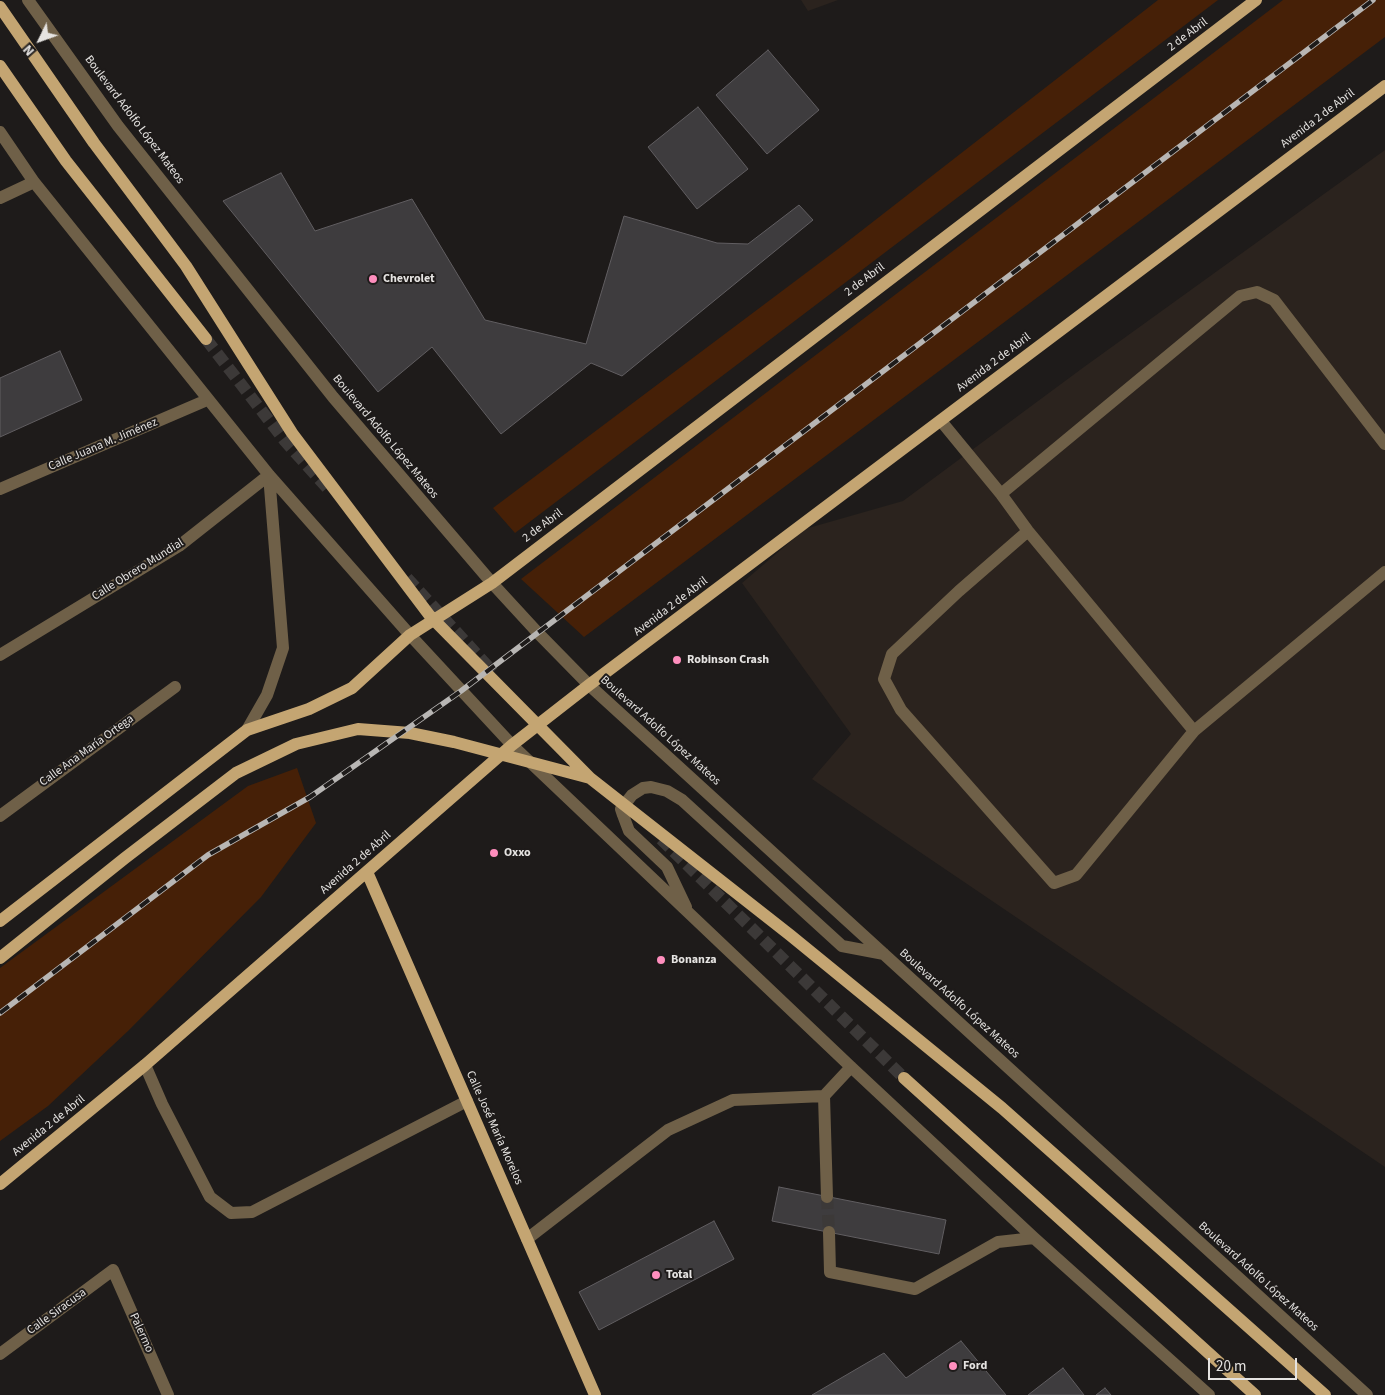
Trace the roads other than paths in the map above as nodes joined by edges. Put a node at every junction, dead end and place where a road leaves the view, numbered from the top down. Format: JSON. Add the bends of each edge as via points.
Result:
{"nodes":[{"id":1,"x":28,"y":0,"type":"edge"},
{"id":2,"x":1256,"y":0,"type":"edge"},
{"id":3,"x":0,"y":7,"type":"edge"},
{"id":4,"x":0,"y":66,"type":"edge"},
{"id":5,"x":1385,"y":86,"type":"edge"},
{"id":6,"x":0,"y":132,"type":"edge"},
{"id":7,"x":34,"y":182,"type":"junction"},
{"id":8,"x":0,"y":198,"type":"edge"},
{"id":9,"x":206,"y":339,"type":"tunnel mouth"},
{"id":10,"x":207,"y":400,"type":"junction"},
{"id":11,"x":941,"y":421,"type":"junction"},
{"id":12,"x":1385,"y":444,"type":"edge"},
{"id":13,"x":269,"y":475,"type":"junction"},
{"id":14,"x":0,"y":489,"type":"edge"},
{"id":15,"x":1002,"y":494,"type":"junction"},
{"id":16,"x":1028,"y":531,"type":"junction"},
{"id":17,"x":1385,"y":572,"type":"edge"},
{"id":18,"x":492,"y":583,"type":"junction"},
{"id":19,"x":410,"y":634,"type":"junction"},
{"id":20,"x":0,"y":655,"type":"edge"},
{"id":21,"x":589,"y":685,"type":"junction"},
{"id":22,"x":175,"y":687,"type":"dead end"},
{"id":23,"x":247,"y":730,"type":"junction"},
{"id":24,"x":1194,"y":731,"type":"junction"},
{"id":25,"x":512,"y":746,"type":"junction"},
{"id":26,"x":590,"y":778,"type":"junction"},
{"id":27,"x":2,"y":809,"type":"edge"},
{"id":28,"x":367,"y":872,"type":"junction"},
{"id":29,"x":690,"y":915,"type":"junction"},
{"id":30,"x":0,"y":921,"type":"edge"},
{"id":31,"x":884,"y":954,"type":"junction"},
{"id":32,"x":0,"y":958,"type":"edge"},
{"id":33,"x":145,"y":1065,"type":"junction"},
{"id":34,"x":851,"y":1067,"type":"junction"},
{"id":35,"x":904,"y":1078,"type":"tunnel mouth"},
{"id":36,"x":824,"y":1096,"type":"junction"},
{"id":37,"x":467,"y":1101,"type":"junction"},
{"id":38,"x":0,"y":1184,"type":"edge"},
{"id":39,"x":827,"y":1197,"type":"tunnel mouth"},
{"id":40,"x":829,"y":1232,"type":"tunnel mouth"},
{"id":41,"x":1034,"y":1238,"type":"junction"},
{"id":42,"x":527,"y":1239,"type":"junction"},
{"id":43,"x":113,"y":1270,"type":"joint"},
{"id":44,"x":0,"y":1354,"type":"edge"},
{"id":45,"x":168,"y":1395,"type":"edge"},
{"id":46,"x":596,"y":1395,"type":"edge"},
{"id":47,"x":1209,"y":1395,"type":"edge"},
{"id":48,"x":1255,"y":1395,"type":"edge"},
{"id":49,"x":1325,"y":1395,"type":"edge"},
{"id":50,"x":1367,"y":1395,"type":"edge"}],
"edges":[{"from":1,"to":18,"type":"street","name":"Boulevard Adolfo López Mateos","via":[[118,126],[333,397]]},
{"from":2,"to":18,"type":"main road","name":"2 de Abril"},
{"from":3,"to":26,"type":"main road","via":[[94,143],[186,266],[292,433],[430,616]]},
{"from":4,"to":9,"type":"main road","via":[[66,161]]},
{"from":5,"to":11,"type":"main road","name":"Avenida 2 de Abril"},
{"from":6,"to":7,"type":"street"},
{"from":7,"to":8,"type":"street"},
{"from":7,"to":10,"type":"street"},
{"from":10,"to":13,"type":"street"},
{"from":10,"to":14,"type":"street","name":"Calle Juana M. Jiménez"},
{"from":11,"to":15,"type":"street"},
{"from":11,"to":21,"type":"main road","name":"Avenida 2 de Abril"},
{"from":12,"to":15,"type":"street","via":[[1274,300],[1257,292],[1240,296]]},
{"from":13,"to":19,"type":"street"},
{"from":13,"to":20,"type":"street","name":"Calle Obrero Mundial","via":[[179,546]]},
{"from":13,"to":23,"type":"street","via":[[283,648],[267,695]]},
{"from":15,"to":16,"type":"street"},
{"from":16,"to":24,"type":"street"},
{"from":16,"to":24,"type":"street","via":[[892,654],[884,679],[901,710],[1054,883],[1076,875]]},
{"from":17,"to":24,"type":"street"},
{"from":18,"to":19,"type":"main road","name":"2 de Abril"},
{"from":18,"to":21,"type":"street","name":"Boulevard Adolfo López Mateos"},
{"from":19,"to":23,"type":"main road","name":"2 de Abril","via":[[352,688],[309,709]]},
{"from":19,"to":25,"type":"street"},
{"from":21,"to":25,"type":"main road","name":"Avenida 2 de Abril"},
{"from":21,"to":31,"type":"street","name":"Boulevard Adolfo López Mateos"},
{"from":22,"to":27,"type":"street","name":"Calle Ana María Ortega"},
{"from":23,"to":30,"type":"main road","name":"2 de Abril"},
{"from":25,"to":28,"type":"main road","name":"Avenida 2 de Abril"},
{"from":25,"to":29,"type":"street"},
{"from":26,"to":32,"type":"main road","via":[[454,742],[410,734],[358,729],[296,744],[236,773]]},
{"from":26,"to":49,"type":"main road","via":[[790,934],[1002,1108]]},
{"from":28,"to":33,"type":"main road","name":"Avenida 2 de Abril"},
{"from":28,"to":37,"type":"main road","name":"Calle José María Morelos"},
{"from":29,"to":31,"type":"street","via":[[667,867],[629,831],[626,823],[621,809],[632,795],[643,788],[651,786],[682,800],[842,946]]},
{"from":29,"to":34,"type":"street"},
{"from":31,"to":50,"type":"street","name":"Boulevard Adolfo López Mateos"},
{"from":33,"to":37,"type":"street","via":[[210,1197],[231,1213],[252,1212]]},
{"from":33,"to":38,"type":"main road","name":"Avenida 2 de Abril"},
{"from":34,"to":36,"type":"street"},
{"from":34,"to":41,"type":"street"},
{"from":35,"to":48,"type":"main road"},
{"from":36,"to":39,"type":"street"},
{"from":36,"to":42,"type":"street","via":[[733,1100],[668,1130]]},
{"from":37,"to":42,"type":"main road","name":"Calle José María Morelos"},
{"from":40,"to":41,"type":"street","via":[[830,1272],[915,1290],[998,1242]]},
{"from":41,"to":47,"type":"street"},
{"from":42,"to":46,"type":"main road","name":"Calle José María Morelos"},
{"from":43,"to":44,"type":"street","name":"Calle Siracusa"},
{"from":43,"to":45,"type":"street","name":"Palermo"}]}
